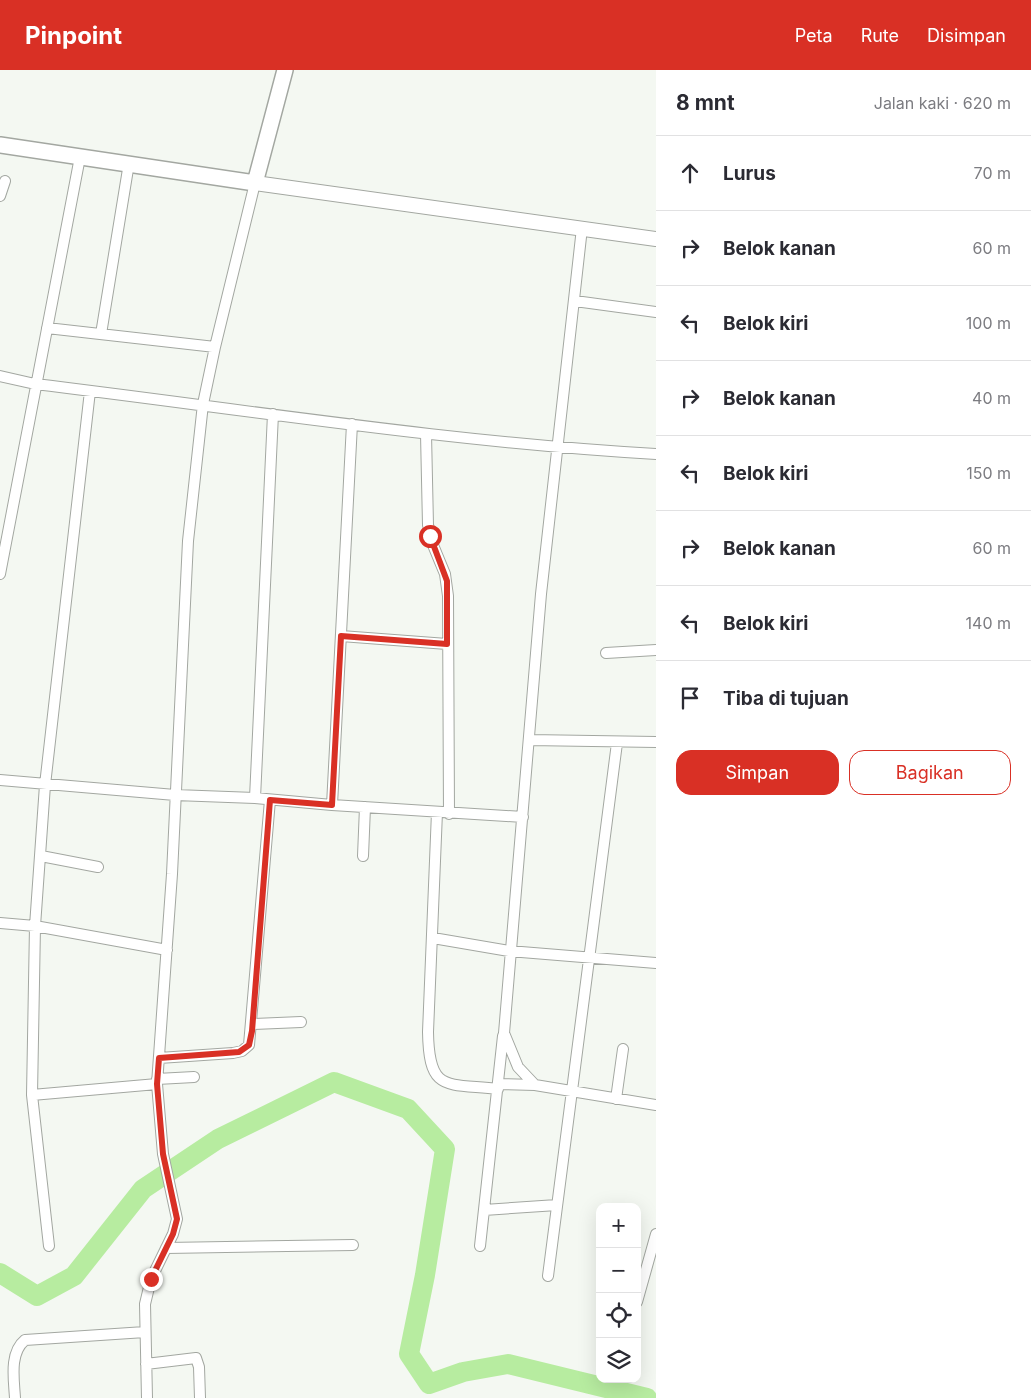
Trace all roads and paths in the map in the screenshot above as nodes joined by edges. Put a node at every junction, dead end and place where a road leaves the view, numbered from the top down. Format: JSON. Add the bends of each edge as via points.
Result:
{"nodes":[{"id":1,"x":285,"y":70,"type":"edge"},
{"id":2,"x":0,"y":145,"type":"edge"},
{"id":3,"x":80,"y":156,"type":"junction"},
{"id":4,"x":129,"y":163,"type":"junction"},
{"id":5,"x":5,"y":181,"type":"dead end"},
{"id":6,"x":255,"y":183,"type":"junction"},
{"id":7,"x":0,"y":196,"type":"edge"},
{"id":8,"x":582,"y":228,"type":"junction"},
{"id":9,"x":656,"y":239,"type":"edge"},
{"id":10,"x":574,"y":301,"type":"junction"},
{"id":11,"x":656,"y":312,"type":"edge"},
{"id":12,"x":47,"y":328,"type":"junction"},
{"id":13,"x":101,"y":334,"type":"junction"},
{"id":14,"x":215,"y":347,"type":"junction"},
{"id":15,"x":0,"y":376,"type":"edge"},
{"id":16,"x":35,"y":384,"type":"junction"},
{"id":17,"x":90,"y":391,"type":"junction"},
{"id":18,"x":204,"y":404,"type":"junction"},
{"id":19,"x":272,"y":414,"type":"junction"},
{"id":20,"x":352,"y":424,"type":"junction"},
{"id":21,"x":426,"y":434,"type":"junction"},
{"id":22,"x":557,"y":448,"type":"junction"},
{"id":23,"x":656,"y":454,"type":"edge"},
{"id":24,"x":3,"y":543,"type":"edge"},
{"id":25,"x":0,"y":574,"type":"edge"},
{"id":26,"x":341,"y":636,"type":"junction"},
{"id":27,"x":447,"y":644,"type":"junction"},
{"id":28,"x":656,"y":650,"type":"edge"},
{"id":29,"x":606,"y":653,"type":"dead end"},
{"id":30,"x":529,"y":740,"type":"junction"},
{"id":31,"x":656,"y":742,"type":"edge"},
{"id":32,"x":617,"y":743,"type":"junction"},
{"id":33,"x":0,"y":780,"type":"edge"},
{"id":34,"x":45,"y":785,"type":"junction"},
{"id":35,"x":175,"y":795,"type":"junction"},
{"id":36,"x":255,"y":798,"type":"junction"},
{"id":37,"x":270,"y":800,"type":"junction"},
{"id":38,"x":332,"y":805,"type":"junction"},
{"id":39,"x":364,"y":808,"type":"junction"},
{"id":40,"x":437,"y":812,"type":"junction"},
{"id":41,"x":449,"y":814,"type":"junction"},
{"id":42,"x":523,"y":817,"type":"junction"},
{"id":43,"x":41,"y":856,"type":"junction"},
{"id":44,"x":363,"y":856,"type":"dead end"},
{"id":45,"x":98,"y":867,"type":"dead end"},
{"id":46,"x":0,"y":924,"type":"edge"},
{"id":47,"x":35,"y":926,"type":"junction"},
{"id":48,"x":433,"y":938,"type":"junction"},
{"id":49,"x":167,"y":950,"type":"junction"},
{"id":50,"x":509,"y":951,"type":"junction"},
{"id":51,"x":588,"y":958,"type":"junction"},
{"id":52,"x":656,"y":963,"type":"edge"},
{"id":53,"x":301,"y":1022,"type":"dead end"},
{"id":54,"x":252,"y":1024,"type":"junction"},
{"id":55,"x":504,"y":1033,"type":"junction"},
{"id":56,"x":623,"y":1049,"type":"dead end"},
{"id":57,"x":159,"y":1058,"type":"junction"},
{"id":58,"x":194,"y":1077,"type":"dead end"},
{"id":59,"x":157,"y":1081,"type":"junction"},
{"id":60,"x":498,"y":1086,"type":"junction"},
{"id":61,"x":535,"y":1086,"type":"junction"},
{"id":62,"x":572,"y":1093,"type":"junction"},
{"id":63,"x":32,"y":1095,"type":"junction"},
{"id":64,"x":616,"y":1099,"type":"junction"},
{"id":65,"x":656,"y":1105,"type":"edge"},
{"id":66,"x":557,"y":1205,"type":"junction"},
{"id":67,"x":484,"y":1210,"type":"junction"},
{"id":68,"x":656,"y":1234,"type":"edge"},
{"id":69,"x":353,"y":1244,"type":"dead end"},
{"id":70,"x":49,"y":1246,"type":"dead end"},
{"id":71,"x":480,"y":1246,"type":"dead end"},
{"id":72,"x":166,"y":1248,"type":"junction"},
{"id":73,"x":548,"y":1276,"type":"dead end"},
{"id":74,"x":640,"y":1293,"type":"edge"},
{"id":75,"x":145,"y":1332,"type":"junction"},
{"id":76,"x":146,"y":1364,"type":"junction"},
{"id":77,"x":15,"y":1398,"type":"edge"},
{"id":78,"x":148,"y":1398,"type":"edge"},
{"id":79,"x":200,"y":1398,"type":"edge"}],
"edges":[{"from":1,"to":6,"type":"main road"},
{"from":2,"to":3,"type":"main road"},
{"from":3,"to":4,"type":"main road"},
{"from":3,"to":12,"type":"street"},
{"from":4,"to":6,"type":"main road"},
{"from":4,"to":13,"type":"street"},
{"from":5,"to":7,"type":"street"},
{"from":6,"to":8,"type":"main road"},
{"from":6,"to":14,"type":"street"},
{"from":8,"to":9,"type":"main road"},
{"from":8,"to":10,"type":"street"},
{"from":10,"to":11,"type":"street"},
{"from":10,"to":22,"type":"street"},
{"from":12,"to":13,"type":"street"},
{"from":12,"to":16,"type":"street"},
{"from":13,"to":14,"type":"street"},
{"from":14,"to":18,"type":"street"},
{"from":15,"to":16,"type":"street"},
{"from":16,"to":17,"type":"street"},
{"from":16,"to":24,"type":"street"},
{"from":17,"to":18,"type":"street"},
{"from":17,"to":34,"type":"street"},
{"from":18,"to":19,"type":"street"},
{"from":18,"to":35,"type":"street","via":[[188,541]]},
{"from":19,"to":20,"type":"street"},
{"from":19,"to":36,"type":"street"},
{"from":20,"to":21,"type":"street"},
{"from":20,"to":26,"type":"street"},
{"from":21,"to":22,"type":"street"},
{"from":21,"to":27,"type":"street","via":[[428,524],[447,581]]},
{"from":22,"to":23,"type":"street"},
{"from":22,"to":30,"type":"street"},
{"from":24,"to":25,"type":"street"},
{"from":26,"to":27,"type":"street"},
{"from":26,"to":38,"type":"street"},
{"from":27,"to":41,"type":"street"},
{"from":28,"to":29,"type":"street"},
{"from":30,"to":32,"type":"street"},
{"from":30,"to":42,"type":"street"},
{"from":31,"to":32,"type":"street"},
{"from":32,"to":51,"type":"street"},
{"from":33,"to":34,"type":"street"},
{"from":34,"to":35,"type":"street"},
{"from":34,"to":43,"type":"street"},
{"from":35,"to":36,"type":"street"},
{"from":35,"to":49,"type":"street"},
{"from":36,"to":37,"type":"street"},
{"from":37,"to":38,"type":"street"},
{"from":37,"to":54,"type":"street"},
{"from":38,"to":39,"type":"street"},
{"from":39,"to":40,"type":"street"},
{"from":39,"to":44,"type":"street"},
{"from":40,"to":41,"type":"street"},
{"from":40,"to":48,"type":"street"},
{"from":41,"to":42,"type":"street"},
{"from":42,"to":50,"type":"street"},
{"from":43,"to":45,"type":"street"},
{"from":43,"to":47,"type":"street"},
{"from":46,"to":47,"type":"street"},
{"from":47,"to":49,"type":"street"},
{"from":47,"to":63,"type":"street"},
{"from":48,"to":50,"type":"street"},
{"from":48,"to":60,"type":"street","via":[[428,1055],[433,1072],[445,1083]]},
{"from":49,"to":57,"type":"street"},
{"from":50,"to":51,"type":"street"},
{"from":50,"to":55,"type":"street"},
{"from":51,"to":52,"type":"street"},
{"from":51,"to":62,"type":"street"},
{"from":53,"to":54,"type":"street"},
{"from":54,"to":57,"type":"street","via":[[251,1042],[242,1051]]},
{"from":55,"to":60,"type":"street"},
{"from":55,"to":61,"type":"street","via":[[518,1068]]},
{"from":56,"to":64,"type":"street"},
{"from":57,"to":59,"type":"street"},
{"from":58,"to":59,"type":"street"},
{"from":59,"to":63,"type":"street"},
{"from":59,"to":72,"type":"street","via":[[163,1154],[177,1212],[177,1223]]},
{"from":60,"to":61,"type":"street"},
{"from":60,"to":67,"type":"street"},
{"from":61,"to":62,"type":"street"},
{"from":62,"to":64,"type":"street"},
{"from":62,"to":66,"type":"street"},
{"from":63,"to":70,"type":"street"},
{"from":64,"to":65,"type":"street"},
{"from":66,"to":67,"type":"street"},
{"from":66,"to":73,"type":"street"},
{"from":67,"to":71,"type":"street"},
{"from":68,"to":74,"type":"street"},
{"from":69,"to":72,"type":"street"},
{"from":72,"to":75,"type":"street","via":[[147,1292]]},
{"from":75,"to":76,"type":"street"},
{"from":75,"to":77,"type":"street","via":[[25,1340],[15,1356]]},
{"from":76,"to":78,"type":"street"},
{"from":76,"to":79,"type":"street","via":[[196,1358]]}]}
